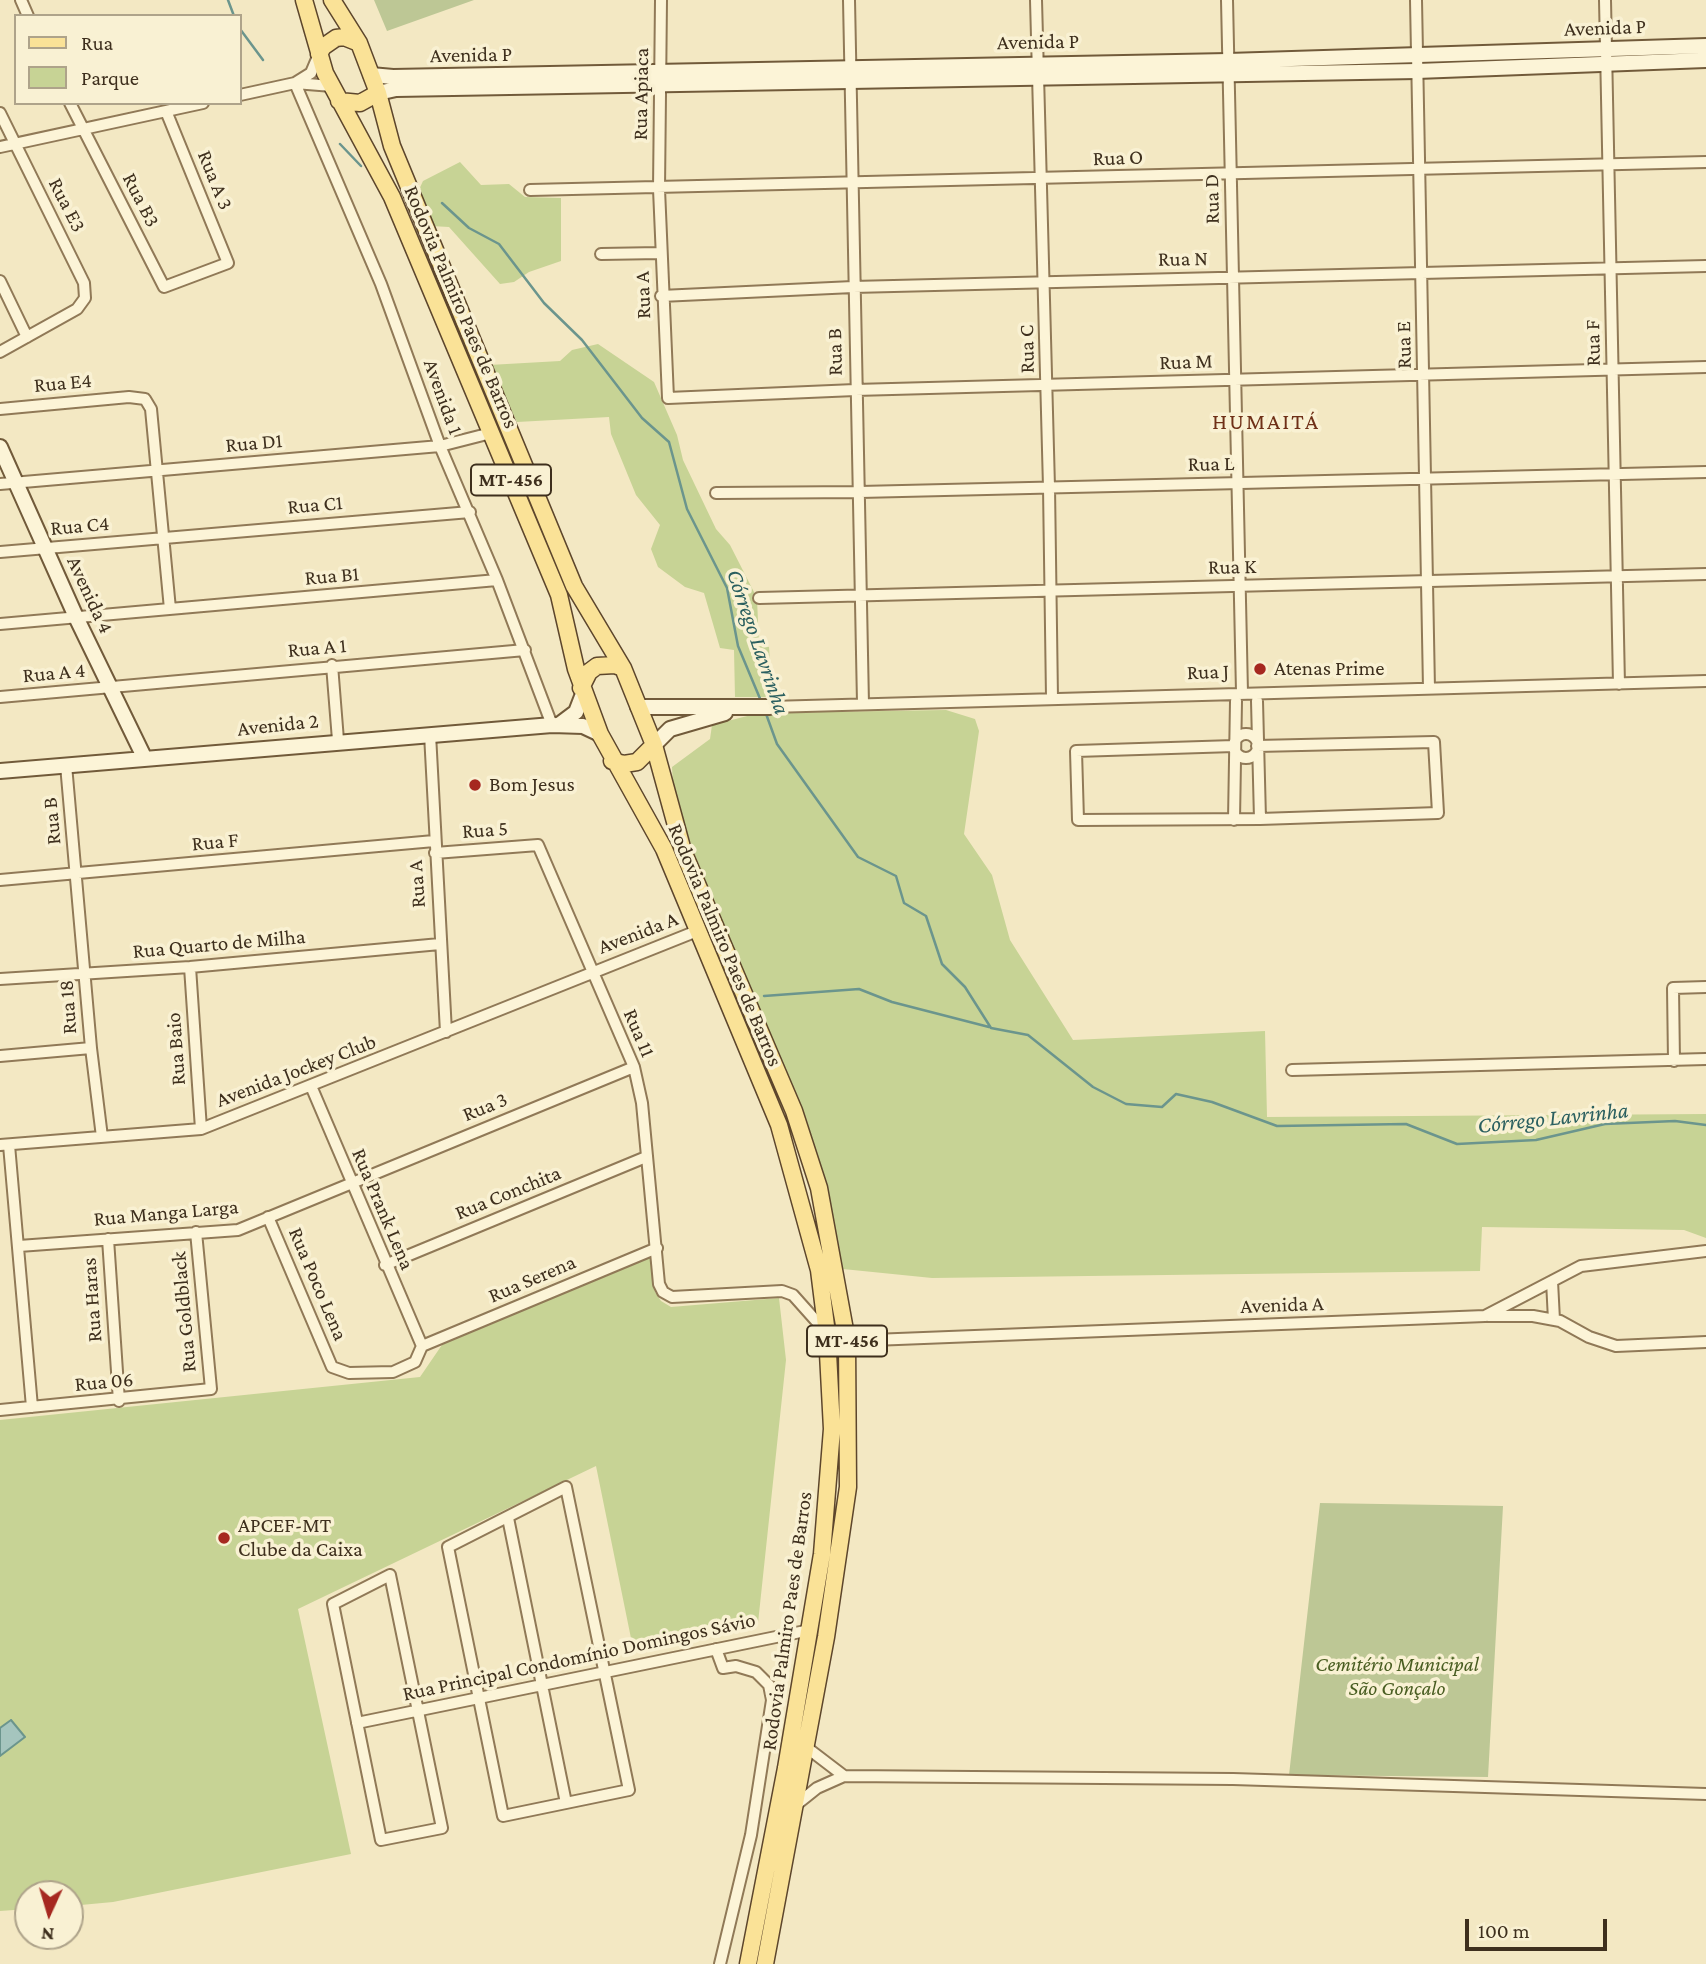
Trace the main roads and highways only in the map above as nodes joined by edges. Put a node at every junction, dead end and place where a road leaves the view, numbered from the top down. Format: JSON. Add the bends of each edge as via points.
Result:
{"nodes":[{"id":1,"x":304,"y":0,"type":"edge"},
{"id":2,"x":332,"y":0,"type":"edge"},
{"id":3,"x":359,"y":43,"type":"junction"},
{"id":4,"x":319,"y":54,"type":"junction"},
{"id":5,"x":378,"y":93,"type":"junction"},
{"id":6,"x":335,"y":94,"type":"junction"},
{"id":7,"x":623,"y":668,"type":"junction"},
{"id":8,"x":582,"y":691,"type":"junction"},
{"id":9,"x":654,"y":745,"type":"junction"},
{"id":10,"x":612,"y":761,"type":"junction"},
{"id":11,"x":748,"y":1964,"type":"edge"},
{"id":12,"x":765,"y":1964,"type":"edge"}],
"edges":[{"from":1,"to":4,"type":"main road","name":"Rodovia Palmiro Paes de Barros","number":"MT-456"},
{"from":2,"to":3,"type":"main road","name":"Rodovia Palmiro Paes de Barros","number":"MT-456"},
{"from":3,"to":4,"type":"main road","via":[[336,38]]},
{"from":3,"to":5,"type":"main road","name":"Rodovia Palmiro Paes de Barros","number":"MT-456"},
{"from":4,"to":6,"type":"main road","name":"Rodovia Palmiro Paes de Barros","number":"MT-456"},
{"from":5,"to":6,"type":"main road","via":[[360,103]]},
{"from":5,"to":7,"type":"main road","name":"Rodovia Palmiro Paes de Barros","number":"MT-456","via":[[391,146],[574,586]]},
{"from":6,"to":8,"type":"main road","name":"Rodovia Palmiro Paes de Barros","number":"MT-456","via":[[392,197],[559,594]]},
{"from":7,"to":8,"type":"main road","via":[[597,666],[589,671]]},
{"from":7,"to":9,"type":"main road","name":"Rodovia Palmiro Paes de Barros","number":"MT-456"},
{"from":8,"to":10,"type":"main road","name":"Rodovia Palmiro Paes de Barros","number":"MT-456"},
{"from":9,"to":10,"type":"main road","via":[[637,762]]},
{"from":9,"to":12,"type":"main road","name":"Rodovia Palmiro Paes de Barros","number":"MT-456","via":[[683,851],[794,1111],[819,1188],[847,1341],[848,1488],[797,1804]]},
{"from":10,"to":11,"type":"main road","name":"Rodovia Palmiro Paes de Barros","number":"MT-456","via":[[664,849],[786,1144],[819,1269],[827,1334],[832,1429],[822,1554]]}]}
